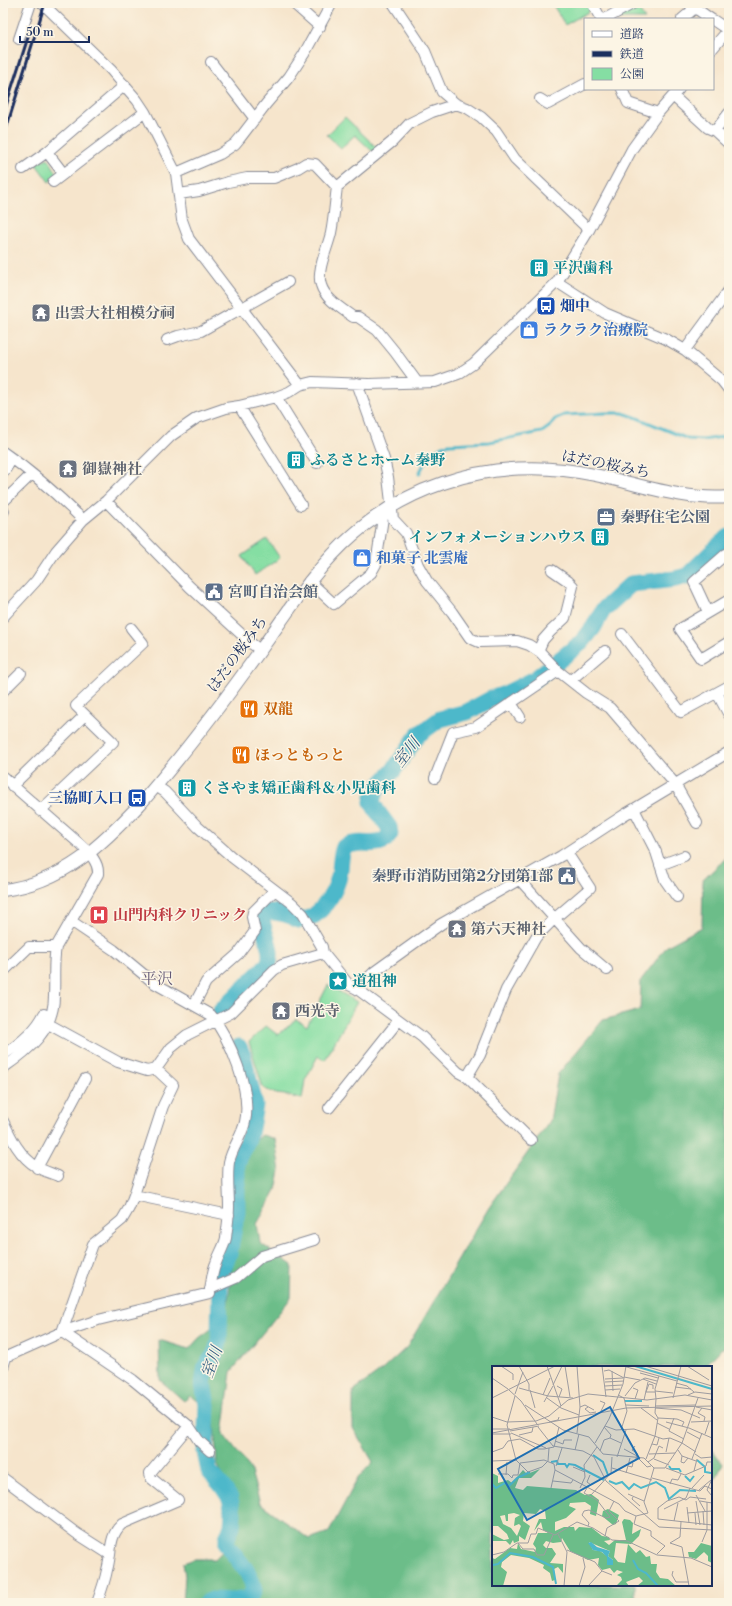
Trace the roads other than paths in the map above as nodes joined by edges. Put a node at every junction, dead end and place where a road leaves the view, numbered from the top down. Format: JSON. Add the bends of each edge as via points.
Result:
{"nodes":[{"id":1,"x":31,"y":3,"type":"edge"},
{"id":2,"x":42,"y":3,"type":"edge"},
{"id":3,"x":293,"y":3,"type":"edge"},
{"id":4,"x":332,"y":3,"type":"edge"},
{"id":5,"x":393,"y":3,"type":"edge"},
{"id":6,"x":592,"y":3,"type":"edge"},
{"id":7,"x":634,"y":3,"type":"edge"},
{"id":8,"x":692,"y":6,"type":"edge"},
{"id":9,"x":600,"y":18,"type":"edge"},
{"id":10,"x":607,"y":18,"type":"edge"},
{"id":11,"x":683,"y":18,"type":"edge"},
{"id":12,"x":709,"y":18,"type":"edge"},
{"id":13,"x":714,"y":21,"type":"edge"},
{"id":14,"x":320,"y":27,"type":"junction"},
{"id":15,"x":728,"y":30,"type":"edge"},
{"id":16,"x":19,"y":39,"type":"dead end"},
{"id":17,"x":714,"y":47,"type":"edge"},
{"id":18,"x":211,"y":62,"type":"dead end"},
{"id":19,"x":125,"y":85,"type":"junction"},
{"id":20,"x":584,"y":85,"type":"edge"},
{"id":21,"x":622,"y":90,"type":"edge"},
{"id":22,"x":676,"y":93,"type":"edge"},
{"id":23,"x":540,"y":99,"type":"dead end"},
{"id":24,"x":456,"y":104,"type":"junction"},
{"id":25,"x":145,"y":112,"type":"junction"},
{"id":26,"x":658,"y":113,"type":"junction"},
{"id":27,"x":729,"y":113,"type":"edge"},
{"id":28,"x":255,"y":119,"type":"junction"},
{"id":29,"x":715,"y":131,"type":"junction"},
{"id":30,"x":729,"y":144,"type":"edge"},
{"id":31,"x":47,"y":152,"type":"junction"},
{"id":32,"x":22,"y":169,"type":"dead end"},
{"id":33,"x":63,"y":173,"type":"junction"},
{"id":34,"x":176,"y":173,"type":"junction"},
{"id":35,"x":53,"y":182,"type":"dead end"},
{"id":36,"x":337,"y":187,"type":"junction"},
{"id":37,"x":178,"y":194,"type":"junction"},
{"id":38,"x":589,"y":230,"type":"junction"},
{"id":39,"x":281,"y":282,"type":"dead end"},
{"id":40,"x":557,"y":282,"type":"junction"},
{"id":41,"x":729,"y":290,"type":"edge"},
{"id":42,"x":241,"y":307,"type":"junction"},
{"id":43,"x":172,"y":327,"type":"dead end"},
{"id":44,"x":178,"y":336,"type":"junction"},
{"id":45,"x":167,"y":340,"type":"dead end"},
{"id":46,"x":685,"y":350,"type":"junction"},
{"id":47,"x":417,"y":382,"type":"junction"},
{"id":48,"x":357,"y":383,"type":"junction"},
{"id":49,"x":300,"y":385,"type":"junction"},
{"id":50,"x":729,"y":390,"type":"edge"},
{"id":51,"x":276,"y":397,"type":"junction"},
{"id":52,"x":239,"y":406,"type":"junction"},
{"id":53,"x":3,"y":452,"type":"edge"},
{"id":54,"x":12,"y":459,"type":"junction"},
{"id":55,"x":317,"y":463,"type":"dead end"},
{"id":56,"x":3,"y":473,"type":"edge"},
{"id":57,"x":32,"y":474,"type":"junction"},
{"id":58,"x":729,"y":497,"type":"edge"},
{"id":59,"x":106,"y":501,"type":"junction"},
{"id":60,"x":301,"y":505,"type":"dead end"},
{"id":61,"x":3,"y":508,"type":"edge"},
{"id":62,"x":387,"y":509,"type":"junction"},
{"id":63,"x":83,"y":520,"type":"junction"},
{"id":64,"x":729,"y":553,"type":"edge"},
{"id":65,"x":552,"y":570,"type":"dead end"},
{"id":66,"x":309,"y":581,"type":"junction"},
{"id":67,"x":729,"y":600,"type":"edge"},
{"id":68,"x":708,"y":612,"type":"junction"},
{"id":69,"x":3,"y":617,"type":"edge"},
{"id":70,"x":131,"y":628,"type":"dead end"},
{"id":71,"x":622,"y":634,"type":"dead end"},
{"id":72,"x":729,"y":642,"type":"edge"},
{"id":73,"x":260,"y":650,"type":"junction"},
{"id":74,"x":538,"y":651,"type":"junction"},
{"id":75,"x":605,"y":651,"type":"dead end"},
{"id":76,"x":557,"y":670,"type":"junction"},
{"id":77,"x":15,"y":675,"type":"dead end"},
{"id":78,"x":571,"y":680,"type":"junction"},
{"id":79,"x":729,"y":686,"type":"edge"},
{"id":80,"x":3,"y":691,"type":"edge"},
{"id":81,"x":717,"y":693,"type":"junction"},
{"id":82,"x":510,"y":703,"type":"junction"},
{"id":83,"x":85,"y":715,"type":"junction"},
{"id":84,"x":729,"y":715,"type":"edge"},
{"id":85,"x":520,"y":717,"type":"dead end"},
{"id":86,"x":729,"y":752,"type":"edge"},
{"id":87,"x":3,"y":777,"type":"edge"},
{"id":88,"x":435,"y":778,"type":"dead end"},
{"id":89,"x":676,"y":784,"type":"junction"},
{"id":90,"x":12,"y":786,"type":"junction"},
{"id":91,"x":156,"y":786,"type":"junction"},
{"id":92,"x":634,"y":809,"type":"junction"},
{"id":93,"x":40,"y":811,"type":"junction"},
{"id":94,"x":697,"y":824,"type":"dead end"},
{"id":95,"x":567,"y":852,"type":"junction"},
{"id":96,"x":89,"y":854,"type":"junction"},
{"id":97,"x":684,"y":856,"type":"dead end"},
{"id":98,"x":660,"y":865,"type":"junction"},
{"id":99,"x":519,"y":879,"type":"junction"},
{"id":100,"x":3,"y":890,"type":"edge"},
{"id":101,"x":274,"y":890,"type":"junction"},
{"id":102,"x":677,"y":897,"type":"dead end"},
{"id":103,"x":554,"y":918,"type":"junction"},
{"id":104,"x":71,"y":921,"type":"junction"},
{"id":105,"x":56,"y":947,"type":"junction"},
{"id":106,"x":323,"y":953,"type":"junction"},
{"id":107,"x":607,"y":970,"type":"dead end"},
{"id":108,"x":3,"y":972,"type":"edge"},
{"id":109,"x":357,"y":989,"type":"junction"},
{"id":110,"x":194,"y":1005,"type":"junction"},
{"id":111,"x":399,"y":1020,"type":"junction"},
{"id":112,"x":216,"y":1021,"type":"junction"},
{"id":113,"x":45,"y":1022,"type":"junction"},
{"id":114,"x":3,"y":1055,"type":"edge"},
{"id":115,"x":3,"y":1068,"type":"edge"},
{"id":116,"x":156,"y":1069,"type":"junction"},
{"id":117,"x":467,"y":1077,"type":"junction"},
{"id":118,"x":85,"y":1079,"type":"dead end"},
{"id":119,"x":329,"y":1108,"type":"dead end"},
{"id":120,"x":3,"y":1121,"type":"edge"},
{"id":121,"x":530,"y":1140,"type":"dead end"},
{"id":122,"x":37,"y":1168,"type":"junction"},
{"id":123,"x":58,"y":1176,"type":"dead end"},
{"id":124,"x":134,"y":1195,"type":"junction"},
{"id":125,"x":229,"y":1215,"type":"junction"},
{"id":126,"x":314,"y":1240,"type":"dead end"},
{"id":127,"x":210,"y":1289,"type":"junction"},
{"id":128,"x":62,"y":1332,"type":"junction"},
{"id":129,"x":5,"y":1357,"type":"edge"},
{"id":130,"x":3,"y":1368,"type":"edge"},
{"id":131,"x":189,"y":1426,"type":"junction"},
{"id":132,"x":210,"y":1451,"type":"dead end"},
{"id":133,"x":3,"y":1478,"type":"edge"},
{"id":134,"x":109,"y":1554,"type":"junction"},
{"id":135,"x":97,"y":1603,"type":"edge"}],
"edges":[{"from":1,"to":16,"type":"street"},
{"from":2,"to":19,"type":"street"},
{"from":3,"to":14,"type":"street"},
{"from":4,"to":14,"type":"street"},
{"from":5,"to":24,"type":"street","via":[[425,51],[442,92]]},
{"from":6,"to":9,"type":"street"},
{"from":7,"to":10,"type":"street"},
{"from":8,"to":11,"type":"street"},
{"from":8,"to":12,"type":"street"},
{"from":13,"to":15,"type":"street"},
{"from":14,"to":28,"type":"street","via":[[289,77]]},
{"from":15,"to":17,"type":"street"},
{"from":18,"to":28,"type":"street"},
{"from":19,"to":25,"type":"street"},
{"from":19,"to":31,"type":"street"},
{"from":20,"to":23,"type":"street","via":[[548,104]]},
{"from":21,"to":26,"type":"street","via":[[628,103]]},
{"from":22,"to":26,"type":"street"},
{"from":22,"to":29,"type":"street","via":[[708,128]]},
{"from":24,"to":36,"type":"street","via":[[410,123],[392,142]]},
{"from":24,"to":38,"type":"street","via":[[481,117],[496,131],[515,159]]},
{"from":25,"to":33,"type":"street"},
{"from":25,"to":34,"type":"street"},
{"from":26,"to":38,"type":"street","via":[[632,149]]},
{"from":27,"to":29,"type":"street"},
{"from":28,"to":34,"type":"street","via":[[230,148]]},
{"from":29,"to":30,"type":"street"},
{"from":31,"to":32,"type":"street"},
{"from":31,"to":33,"type":"street"},
{"from":33,"to":35,"type":"street"},
{"from":34,"to":37,"type":"street"},
{"from":36,"to":37,"type":"street","via":[[315,164],[306,163],[274,178],[247,178]]},
{"from":36,"to":47,"type":"street","via":[[331,233],[320,284],[326,296],[340,308],[377,330]]},
{"from":37,"to":42,"type":"street","via":[[182,220],[189,239]]},
{"from":38,"to":40,"type":"street"},
{"from":39,"to":42,"type":"street"},
{"from":40,"to":46,"type":"street","via":[[611,316],[666,339]]},
{"from":40,"to":47,"type":"street","via":[[473,364],[458,374],[435,382]]},
{"from":41,"to":46,"type":"street"},
{"from":42,"to":44,"type":"street","via":[[201,331]]},
{"from":42,"to":49,"type":"street"},
{"from":43,"to":44,"type":"street"},
{"from":44,"to":45,"type":"street"},
{"from":46,"to":50,"type":"street"},
{"from":47,"to":48,"type":"street"},
{"from":48,"to":49,"type":"street","via":[[318,381]]},
{"from":48,"to":62,"type":"street","via":[[384,459],[388,477]]},
{"from":49,"to":51,"type":"street"},
{"from":51,"to":52,"type":"street"},
{"from":51,"to":55,"type":"street"},
{"from":52,"to":59,"type":"street","via":[[197,418],[177,432]]},
{"from":52,"to":60,"type":"street"},
{"from":53,"to":54,"type":"street"},
{"from":54,"to":56,"type":"street"},
{"from":54,"to":57,"type":"street"},
{"from":57,"to":61,"type":"street"},
{"from":57,"to":63,"type":"street"},
{"from":58,"to":62,"type":"main road","name":"はだの桜みち","via":[[674,494],[563,470],[511,469],[472,474],[442,483]]},
{"from":59,"to":63,"type":"street"},
{"from":59,"to":73,"type":"street","via":[[190,587]]},
{"from":62,"to":66,"type":"main road","name":"はだの桜みち","via":[[352,535]]},
{"from":62,"to":66,"type":"street","via":[[376,564],[371,573],[334,604]]},
{"from":62,"to":74,"type":"street","via":[[406,533],[427,581],[470,638],[479,642],[516,641]]},
{"from":63,"to":69,"type":"street","via":[[56,551],[36,581]]},
{"from":64,"to":68,"type":"street","via":[[694,582]]},
{"from":65,"to":74,"type":"street","via":[[573,586],[565,618],[550,631]]},
{"from":66,"to":73,"type":"main road","name":"はだの桜みち"},
{"from":67,"to":68,"type":"street"},
{"from":68,"to":72,"type":"street","via":[[680,629],[701,659]]},
{"from":70,"to":83,"type":"street","via":[[143,643],[76,706]]},
{"from":71,"to":81,"type":"street","via":[[681,712]]},
{"from":73,"to":91,"type":"main road","name":"はだの桜みち","via":[[198,736]]},
{"from":74,"to":76,"type":"street"},
{"from":75,"to":78,"type":"street"},
{"from":76,"to":78,"type":"street"},
{"from":76,"to":82,"type":"street"},
{"from":77,"to":80,"type":"street"},
{"from":78,"to":89,"type":"street","via":[[610,708]]},
{"from":79,"to":81,"type":"street"},
{"from":81,"to":84,"type":"street"},
{"from":82,"to":85,"type":"street"},
{"from":82,"to":88,"type":"street","via":[[476,727],[453,732],[442,750]]},
{"from":83,"to":90,"type":"street"},
{"from":83,"to":93,"type":"street","via":[[112,742]]},
{"from":86,"to":89,"type":"street"},
{"from":87,"to":90,"type":"street"},
{"from":89,"to":92,"type":"street"},
{"from":89,"to":94,"type":"street"},
{"from":90,"to":93,"type":"street"},
{"from":91,"to":96,"type":"main road","name":"はだの桜みち","via":[[114,833]]},
{"from":91,"to":101,"type":"street","via":[[227,853]]},
{"from":92,"to":95,"type":"street"},
{"from":92,"to":98,"type":"street"},
{"from":93,"to":96,"type":"street"},
{"from":95,"to":99,"type":"street"},
{"from":95,"to":103,"type":"street","via":[[590,888]]},
{"from":96,"to":100,"type":"main road","name":"はだの桜みち","via":[[56,874],[31,884]]},
{"from":96,"to":104,"type":"street","via":[[97,864],[98,874]]},
{"from":97,"to":98,"type":"street"},
{"from":98,"to":102,"type":"street","via":[[665,880]]},
{"from":99,"to":103,"type":"street"},
{"from":99,"to":109,"type":"street","via":[[440,924],[374,972]]},
{"from":101,"to":106,"type":"street","via":[[303,914]]},
{"from":101,"to":110,"type":"street","via":[[253,912],[255,931],[252,938],[206,982]]},
{"from":103,"to":107,"type":"street","via":[[581,948]]},
{"from":103,"to":117,"type":"street","via":[[536,937],[506,990],[480,1056]]},
{"from":104,"to":105,"type":"street"},
{"from":104,"to":110,"type":"street","via":[[114,950],[154,983]]},
{"from":105,"to":108,"type":"street","via":[[29,947]]},
{"from":105,"to":113,"type":"street","via":[[54,977]]},
{"from":106,"to":109,"type":"street","via":[[349,985]]},
{"from":106,"to":112,"type":"street","via":[[282,965],[274,970],[231,1013]]},
{"from":109,"to":111,"type":"street"},
{"from":110,"to":112,"type":"street","via":[[211,1014]]},
{"from":111,"to":117,"type":"street"},
{"from":111,"to":119,"type":"street"},
{"from":112,"to":116,"type":"street","via":[[187,1035],[171,1048]]},
{"from":112,"to":125,"type":"street","via":[[237,1062],[247,1110],[243,1128],[230,1160]]},
{"from":113,"to":114,"type":"street"},
{"from":113,"to":115,"type":"street","via":[[32,1046]]},
{"from":113,"to":116,"type":"street","via":[[118,1062],[147,1071]]},
{"from":116,"to":124,"type":"street","via":[[173,1085],[162,1106]]},
{"from":117,"to":121,"type":"street"},
{"from":118,"to":122,"type":"street"},
{"from":120,"to":122,"type":"street","via":[[14,1144]]},
{"from":122,"to":123,"type":"street"},
{"from":124,"to":125,"type":"street"},
{"from":124,"to":128,"type":"street","via":[[122,1220],[93,1244]]},
{"from":125,"to":127,"type":"street","via":[[223,1250],[216,1262]]},
{"from":126,"to":127,"type":"street","via":[[262,1256],[236,1278]]},
{"from":127,"to":128,"type":"street","via":[[210,1293],[98,1320]]},
{"from":128,"to":129,"type":"street"},
{"from":128,"to":131,"type":"street","via":[[133,1380]]},
{"from":129,"to":130,"type":"street"},
{"from":131,"to":132,"type":"street"},
{"from":131,"to":134,"type":"street","via":[[150,1473],[151,1478],[178,1500],[122,1524],[116,1529]]},
{"from":133,"to":134,"type":"street","via":[[76,1533]]},
{"from":134,"to":135,"type":"street","via":[[110,1561]]}]}
